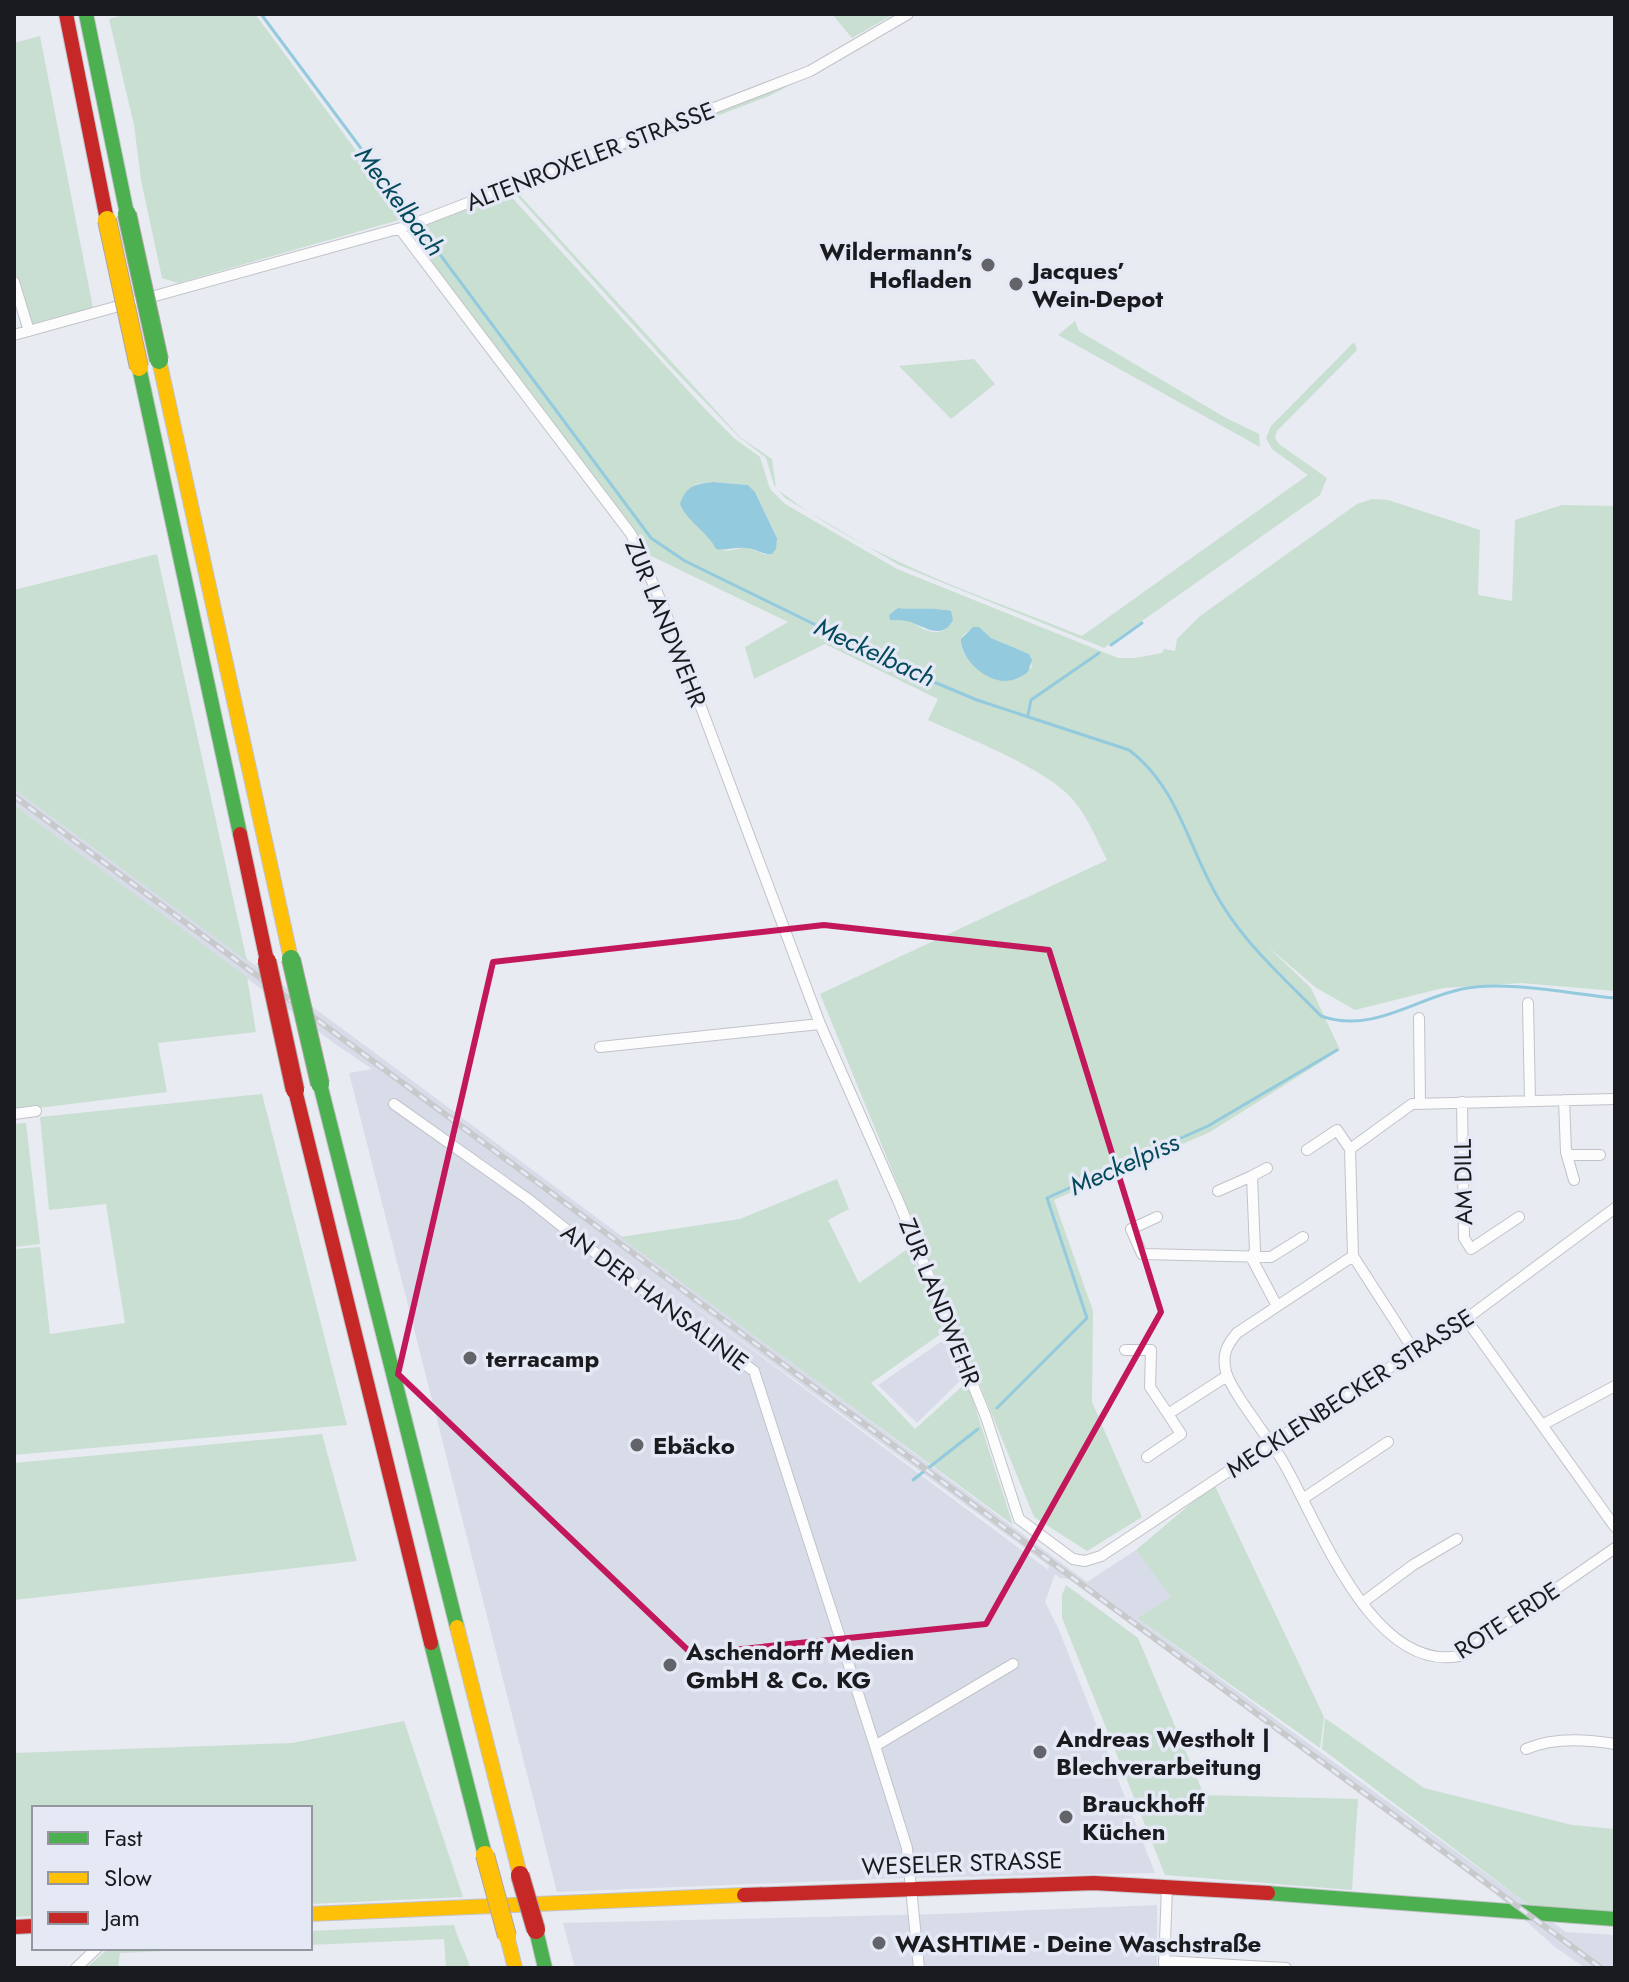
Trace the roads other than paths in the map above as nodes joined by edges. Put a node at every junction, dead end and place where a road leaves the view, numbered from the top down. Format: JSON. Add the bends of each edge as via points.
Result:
{"nodes":[{"id":1,"x":66,"y":14,"type":"edge"},
{"id":2,"x":86,"y":14,"type":"edge"},
{"id":3,"x":908,"y":14,"type":"edge"},
{"id":4,"x":404,"y":227,"type":"junction"},
{"id":5,"x":14,"y":282,"type":"edge"},
{"id":6,"x":29,"y":331,"type":"junction"},
{"id":7,"x":14,"y":335,"type":"edge"},
{"id":8,"x":1528,"y":1003,"type":"dead end"},
{"id":9,"x":1419,"y":1018,"type":"dead end"},
{"id":10,"x":820,"y":1024,"type":"junction"},
{"id":11,"x":600,"y":1047,"type":"dead end"},
{"id":12,"x":1615,"y":1099,"type":"edge"},
{"id":13,"x":1564,"y":1100,"type":"junction"},
{"id":14,"x":1530,"y":1101,"type":"junction"},
{"id":15,"x":1420,"y":1102,"type":"junction"},
{"id":16,"x":1462,"y":1102,"type":"junction"},
{"id":17,"x":394,"y":1104,"type":"dead end"},
{"id":18,"x":36,"y":1111,"type":"dead end"},
{"id":19,"x":14,"y":1114,"type":"edge"},
{"id":20,"x":1350,"y":1149,"type":"junction"},
{"id":21,"x":1307,"y":1150,"type":"dead end"},
{"id":22,"x":1566,"y":1152,"type":"junction"},
{"id":23,"x":1600,"y":1155,"type":"dead end"},
{"id":24,"x":1267,"y":1168,"type":"dead end"},
{"id":25,"x":1252,"y":1176,"type":"junction"},
{"id":26,"x":1574,"y":1180,"type":"dead end"},
{"id":27,"x":1218,"y":1191,"type":"dead end"},
{"id":28,"x":1615,"y":1208,"type":"edge"},
{"id":29,"x":1157,"y":1217,"type":"dead end"},
{"id":30,"x":1519,"y":1217,"type":"dead end"},
{"id":31,"x":1303,"y":1237,"type":"dead end"},
{"id":32,"x":1353,"y":1256,"type":"junction"},
{"id":33,"x":1251,"y":1257,"type":"junction"},
{"id":34,"x":1277,"y":1306,"type":"junction"},
{"id":35,"x":1466,"y":1319,"type":"junction"},
{"id":36,"x":1125,"y":1350,"type":"dead end"},
{"id":37,"x":1415,"y":1352,"type":"junction"},
{"id":38,"x":1227,"y":1376,"type":"junction"},
{"id":39,"x":1615,"y":1386,"type":"edge"},
{"id":40,"x":1168,"y":1414,"type":"junction"},
{"id":41,"x":1542,"y":1425,"type":"junction"},
{"id":42,"x":1388,"y":1442,"type":"dead end"},
{"id":43,"x":1271,"y":1443,"type":"junction"},
{"id":44,"x":1147,"y":1457,"type":"dead end"},
{"id":45,"x":1304,"y":1498,"type":"junction"},
{"id":46,"x":1615,"y":1527,"type":"edge"},
{"id":47,"x":1457,"y":1539,"type":"dead end"},
{"id":48,"x":1615,"y":1548,"type":"edge"},
{"id":49,"x":1077,"y":1560,"type":"joint"},
{"id":50,"x":1362,"y":1603,"type":"junction"},
{"id":51,"x":1013,"y":1664,"type":"dead end"},
{"id":52,"x":1615,"y":1744,"type":"edge"},
{"id":53,"x":875,"y":1746,"type":"junction"},
{"id":54,"x":1526,"y":1749,"type":"dead end"},
{"id":55,"x":1167,"y":1886,"type":"junction"},
{"id":56,"x":910,"y":1888,"type":"junction"},
{"id":57,"x":312,"y":1914,"type":"edge"},
{"id":58,"x":1615,"y":1919,"type":"edge"},
{"id":59,"x":95,"y":1950,"type":"edge"},
{"id":60,"x":1164,"y":1964,"type":"edge"},
{"id":61,"x":76,"y":1968,"type":"edge"},
{"id":62,"x":515,"y":1968,"type":"edge"},
{"id":63,"x":545,"y":1968,"type":"edge"},
{"id":64,"x":919,"y":1968,"type":"edge"},
{"id":65,"x":1286,"y":1968,"type":"edge"}],
"edges":[{"from":1,"to":62,"type":"main road","bridge":true,"via":[[295,1090]]},
{"from":2,"to":63,"type":"main road","bridge":true,"via":[[320,1084]]},
{"from":3,"to":4,"type":"street","name":"ALTENROXELER STRASSE","via":[[810,71]]},
{"from":4,"to":6,"type":"street","name":"ALTENROXELER STRASSE"},
{"from":4,"to":10,"type":"street","name":"ZUR LANDWEHR","via":[[631,534]]},
{"from":5,"to":6,"type":"street"},
{"from":6,"to":7,"type":"street","name":"ALTENROXELER STRASSE"},
{"from":8,"to":14,"type":"street"},
{"from":9,"to":15,"type":"street"},
{"from":10,"to":11,"type":"street"},
{"from":10,"to":49,"type":"street","name":"ZUR LANDWEHR","via":[[982,1406],[1019,1519]]},
{"from":12,"to":13,"type":"street"},
{"from":13,"to":14,"type":"street"},
{"from":13,"to":22,"type":"street"},
{"from":14,"to":16,"type":"street"},
{"from":15,"to":16,"type":"street"},
{"from":15,"to":20,"type":"street"},
{"from":16,"to":30,"type":"street","name":"AM DILL","via":[[1464,1238],[1471,1249]]},
{"from":17,"to":53,"type":"street","name":"AN DER HANSALINIE","via":[[754,1371]]},
{"from":18,"to":19,"type":"street"},
{"from":20,"to":21,"type":"street","via":[[1337,1130]]},
{"from":20,"to":32,"type":"street"},
{"from":22,"to":23,"type":"street"},
{"from":22,"to":26,"type":"street"},
{"from":24,"to":25,"type":"street"},
{"from":25,"to":27,"type":"street"},
{"from":25,"to":33,"type":"street"},
{"from":28,"to":35,"type":"street","name":"MECKLENBECKER STRASSE"},
{"from":29,"to":33,"type":"street","via":[[1131,1229],[1142,1254]]},
{"from":31,"to":33,"type":"street","via":[[1271,1257]]},
{"from":32,"to":34,"type":"street"},
{"from":32,"to":37,"type":"street"},
{"from":33,"to":34,"type":"street"},
{"from":34,"to":38,"type":"street","via":[[1227,1345]]},
{"from":35,"to":37,"type":"street","name":"MECKLENBECKER STRASSE"},
{"from":35,"to":41,"type":"street"},
{"from":36,"to":40,"type":"street","via":[[1151,1350],[1150,1387]]},
{"from":37,"to":43,"type":"street","name":"MECKLENBECKER STRASSE"},
{"from":38,"to":40,"type":"street"},
{"from":38,"to":43,"type":"street"},
{"from":39,"to":41,"type":"street"},
{"from":40,"to":44,"type":"street","via":[[1181,1434]]},
{"from":41,"to":46,"type":"street"},
{"from":42,"to":45,"type":"street"},
{"from":43,"to":45,"type":"street","name":"ROTE ERDE"},
{"from":43,"to":49,"type":"street","name":"MECKLENBECKER STRASSE","via":[[1101,1556]]},
{"from":45,"to":50,"type":"street","name":"ROTE ERDE"},
{"from":47,"to":50,"type":"street"},
{"from":48,"to":50,"type":"street","name":"ROTE ERDE","via":[[1459,1656],[1419,1655]]},
{"from":51,"to":53,"type":"street"},
{"from":52,"to":54,"type":"street","via":[[1577,1740]]},
{"from":53,"to":56,"type":"street","name":"AN DER HANSALINIE","via":[[907,1848]]},
{"from":55,"to":56,"type":"main road","name":"WESELER STRASSE"},
{"from":55,"to":58,"type":"main road","name":"WESELER STRASSE"},
{"from":55,"to":60,"type":"street"},
{"from":56,"to":57,"type":"main road","name":"WESELER STRASSE"},
{"from":56,"to":64,"type":"street","name":"AN DER HANSALINIE"},
{"from":59,"to":61,"type":"street"},
{"from":60,"to":65,"type":"street"}]}
